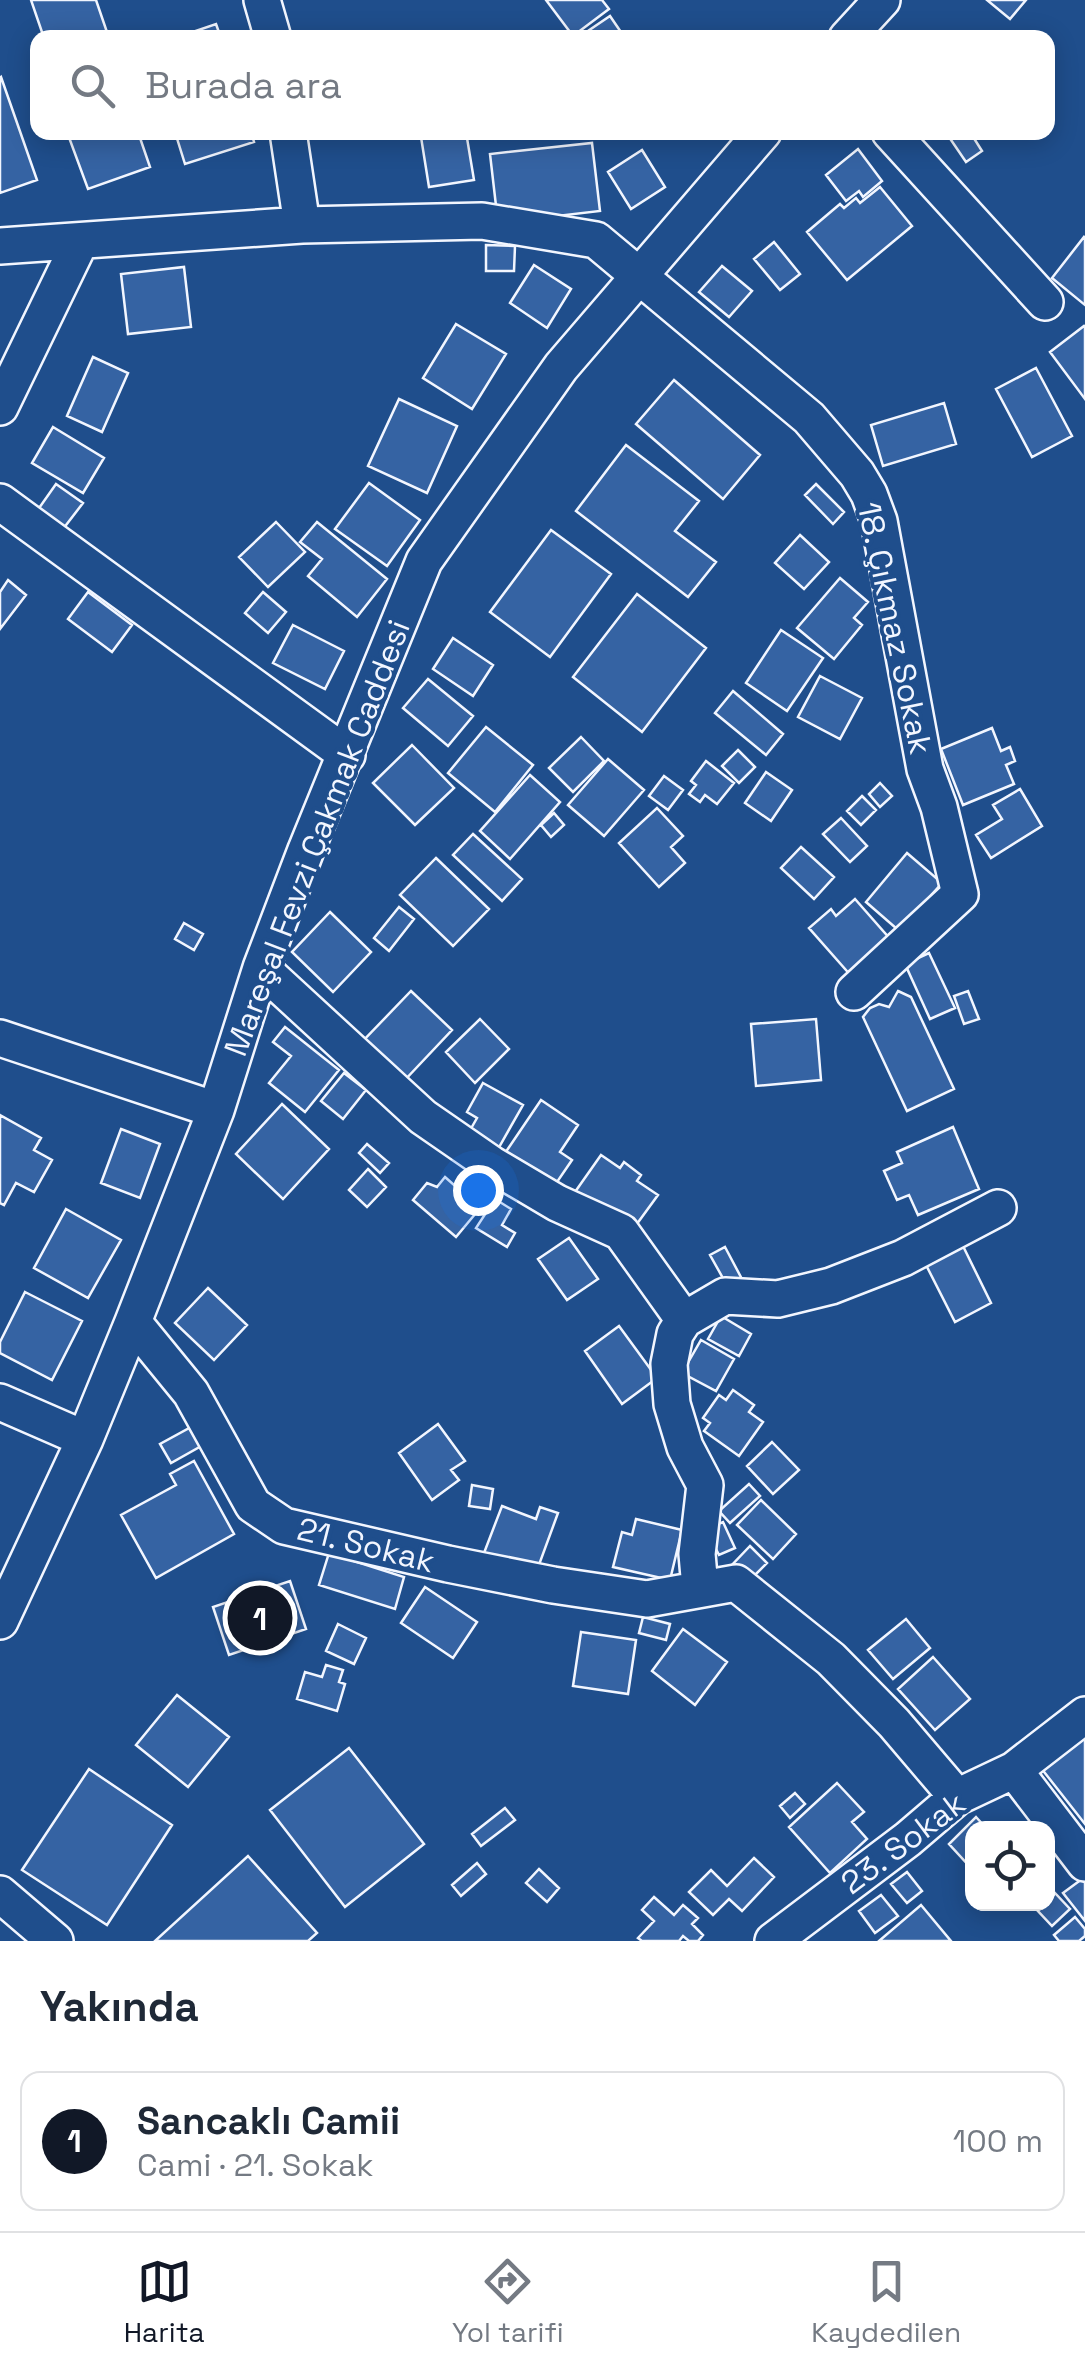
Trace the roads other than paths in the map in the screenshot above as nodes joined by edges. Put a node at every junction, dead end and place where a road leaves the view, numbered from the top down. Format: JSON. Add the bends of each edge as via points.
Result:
{"nodes":[{"id":1,"x":262,"y":0,"type":"edge"},
{"id":2,"x":882,"y":0,"type":"edge"},
{"id":3,"x":271,"y":30,"type":"edge"},
{"id":4,"x":854,"y":30,"type":"edge"},
{"id":5,"x":289,"y":140,"type":"edge"},
{"id":6,"x":756,"y":140,"type":"edge"},
{"id":7,"x":897,"y":140,"type":"edge"},
{"id":8,"x":302,"y":225,"type":"junction"},
{"id":9,"x":80,"y":242,"type":"junction"},
{"id":10,"x":0,"y":246,"type":"edge"},
{"id":11,"x":639,"y":276,"type":"junction"},
{"id":12,"x":1045,"y":302,"type":"dead end"},
{"id":13,"x":0,"y":408,"type":"edge"},
{"id":14,"x":0,"y":502,"type":"edge"},
{"id":15,"x":346,"y":755,"type":"junction"},
{"id":16,"x":262,"y":968,"type":"junction"},
{"id":17,"x":854,"y":992,"type":"dead end"},
{"id":18,"x":0,"y":1038,"type":"edge"},
{"id":19,"x":216,"y":1110,"type":"junction"},
{"id":20,"x":998,"y":1208,"type":"dead end"},
{"id":21,"x":684,"y":1320,"type":"junction"},
{"id":22,"x":133,"y":1322,"type":"junction"},
{"id":23,"x":0,"y":1402,"type":"edge"},
{"id":24,"x":85,"y":1439,"type":"junction"},
{"id":25,"x":700,"y":1588,"type":"junction"},
{"id":26,"x":0,"y":1620,"type":"edge"},
{"id":27,"x":1085,"y":1715,"type":"edge"},
{"id":28,"x":1014,"y":1770,"type":"junction"},
{"id":29,"x":957,"y":1797,"type":"junction"},
{"id":30,"x":1085,"y":1862,"type":"edge"},
{"id":31,"x":0,"y":1894,"type":"edge"},
{"id":32,"x":55,"y":1941,"type":"edge"},
{"id":33,"x":773,"y":1941,"type":"edge"}],
"edges":[{"from":1,"to":3,"type":"street"},
{"from":2,"to":4,"type":"street"},
{"from":5,"to":8,"type":"street"},
{"from":6,"to":11,"type":"street","name":"Mareşal Fevzi Çakmak Caddesi"},
{"from":7,"to":12,"type":"street"},
{"from":8,"to":9,"type":"street","name":"18. Çıkmaz Sokak"},
{"from":8,"to":11,"type":"street","name":"18. Çıkmaz Sokak","via":[[482,220],[596,240]]},
{"from":9,"to":10,"type":"street","name":"18. Çıkmaz Sokak"},
{"from":9,"to":13,"type":"street"},
{"from":11,"to":15,"type":"street","name":"Mareşal Fevzi Çakmak Caddesi","via":[[561,367],[424,561]]},
{"from":11,"to":17,"type":"street","name":"18. Çıkmaz Sokak","via":[[809,418],[870,494],[925,769],[960,894]]},
{"from":14,"to":15,"type":"street"},
{"from":15,"to":16,"type":"street","name":"Mareşal Fevzi Çakmak Caddesi"},
{"from":16,"to":19,"type":"street","name":"Mareşal Fevzi Çakmak Caddesi"},
{"from":16,"to":21,"type":"street","via":[[423,1117],[540,1194],[621,1232]]},
{"from":18,"to":19,"type":"street"},
{"from":19,"to":22,"type":"street","name":"Mareşal Fevzi Çakmak Caddesi"},
{"from":20,"to":21,"type":"street","via":[[903,1258],[831,1286],[778,1299],[725,1296]]},
{"from":21,"to":25,"type":"street","via":[[669,1364],[672,1404],[705,1485]]},
{"from":22,"to":24,"type":"street","name":"Mareşal Fevzi Çakmak Caddesi"},
{"from":22,"to":25,"type":"street","name":"21. Sokak","via":[[191,1393],[253,1505],[284,1526],[552,1585],[648,1599]]},
{"from":23,"to":24,"type":"street"},
{"from":24,"to":26,"type":"street","name":"Mareşal Fevzi Çakmak Caddesi"},
{"from":25,"to":29,"type":"street","name":"21. Sokak","via":[[736,1583],[831,1659]]},
{"from":27,"to":28,"type":"street","name":"23. Sokak"},
{"from":28,"to":29,"type":"street","name":"23. Sokak"},
{"from":28,"to":30,"type":"street"},
{"from":29,"to":33,"type":"street","name":"23. Sokak"},
{"from":31,"to":32,"type":"street"}]}
